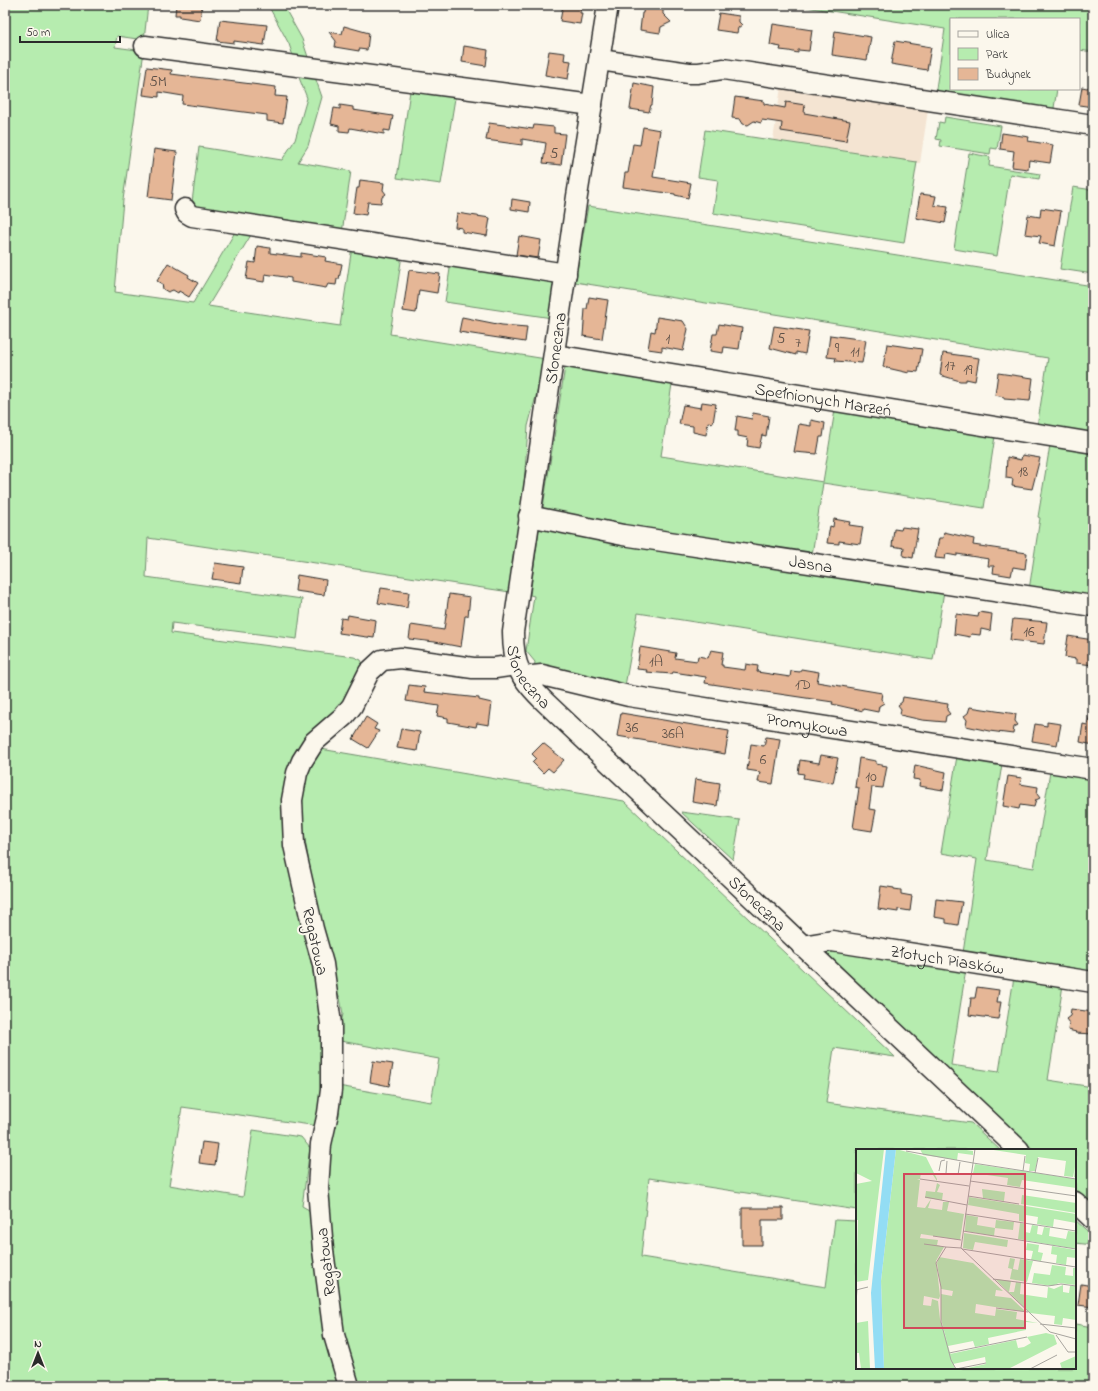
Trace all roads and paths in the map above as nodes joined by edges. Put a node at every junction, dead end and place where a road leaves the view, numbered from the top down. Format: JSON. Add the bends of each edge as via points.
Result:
{"nodes":[{"id":1,"x":608,"y":5,"type":"edge"},
{"id":2,"x":145,"y":46,"type":"dead end"},
{"id":3,"x":600,"y":60,"type":"junction"},
{"id":4,"x":592,"y":105,"type":"junction"},
{"id":5,"x":1093,"y":125,"type":"edge"},
{"id":6,"x":185,"y":209,"type":"dead end"},
{"id":7,"x":566,"y":274,"type":"junction"},
{"id":8,"x":554,"y":355,"type":"junction"},
{"id":9,"x":1093,"y":443,"type":"edge"},
{"id":10,"x":529,"y":516,"type":"junction"},
{"id":11,"x":1093,"y":606,"type":"edge"},
{"id":12,"x":520,"y":671,"type":"junction"},
{"id":13,"x":1093,"y":769,"type":"edge"},
{"id":14,"x":802,"y":946,"type":"junction"},
{"id":15,"x":1093,"y":982,"type":"edge"},
{"id":16,"x":1018,"y":1149,"type":"edge"},
{"id":17,"x":1076,"y":1203,"type":"edge"},
{"id":18,"x":1093,"y":1219,"type":"edge"},
{"id":19,"x":349,"y":1386,"type":"edge"}],
"edges":[{"from":1,"to":3,"type":"street","name":"Słoneczna"},
{"from":2,"to":4,"type":"street"},
{"from":3,"to":4,"type":"street","name":"Słoneczna"},
{"from":3,"to":5,"type":"street","via":[[689,73],[723,69]]},
{"from":4,"to":7,"type":"street","name":"Słoneczna"},
{"from":6,"to":7,"type":"street","via":[[192,216]]},
{"from":7,"to":8,"type":"street","name":"Słoneczna"},
{"from":8,"to":9,"type":"street","name":"Spełnionych Marzeń"},
{"from":8,"to":10,"type":"street","name":"Słoneczna"},
{"from":10,"to":11,"type":"street","name":"Jasna","via":[[623,535]]},
{"from":10,"to":12,"type":"street","name":"Słoneczna","via":[[513,632],[513,649]]},
{"from":12,"to":13,"type":"street","name":"Promykowa","via":[[629,696]]},
{"from":12,"to":14,"type":"street","name":"Słoneczna","via":[[546,703]]},
{"from":12,"to":19,"type":"street","name":"Regatowa","via":[[473,668],[401,658],[382,660],[369,672],[352,706],[344,716],[314,742],[297,773],[292,800],[294,845],[323,964],[332,1024],[331,1090],[321,1144],[318,1188],[323,1250],[334,1336]]},
{"from":14,"to":15,"type":"street","name":"Złotych Piasków","via":[[832,941]]},
{"from":14,"to":16,"type":"street","name":"Słoneczna"},
{"from":17,"to":18,"type":"street"}]}
